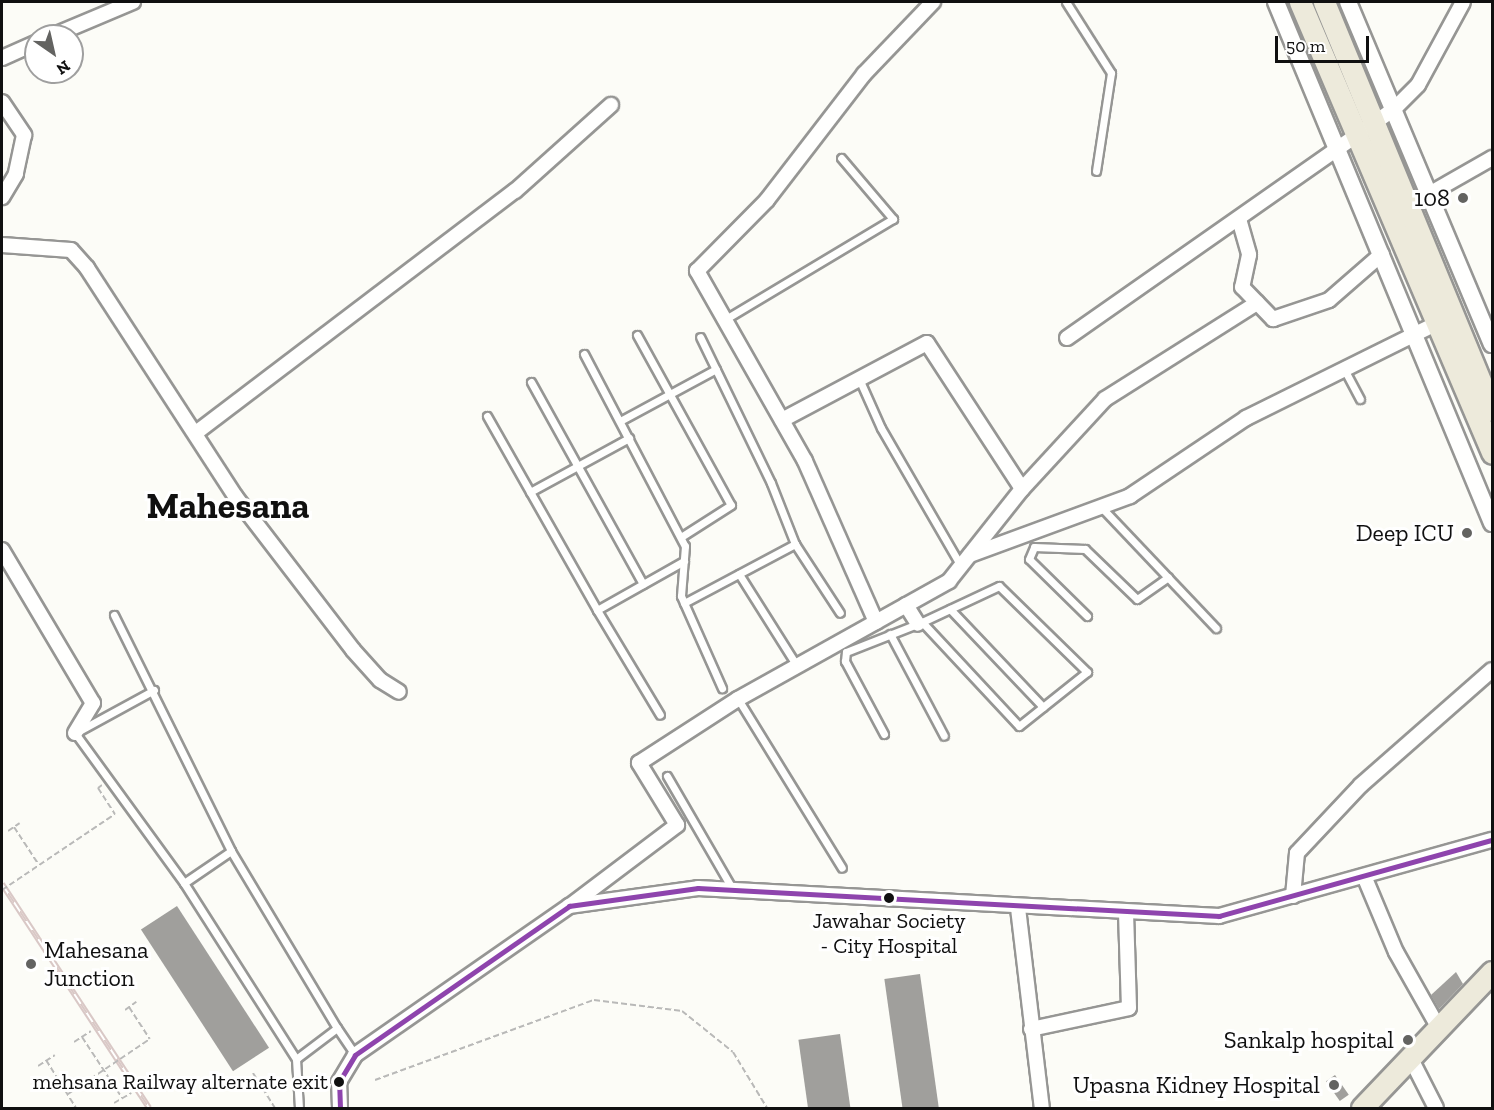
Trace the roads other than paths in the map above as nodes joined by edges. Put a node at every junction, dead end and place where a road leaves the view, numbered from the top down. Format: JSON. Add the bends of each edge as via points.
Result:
{"nodes":[{"id":1,"x":133,"y":2,"type":"edge"},
{"id":2,"x":933,"y":2,"type":"edge"},
{"id":3,"x":1066,"y":2,"type":"edge"},
{"id":4,"x":1276,"y":2,"type":"edge"},
{"id":5,"x":1300,"y":2,"type":"edge"},
{"id":6,"x":1324,"y":2,"type":"edge"},
{"id":7,"x":1348,"y":2,"type":"edge"},
{"id":8,"x":1463,"y":2,"type":"edge"},
{"id":9,"x":103,"y":7,"type":"edge"},
{"id":10,"x":73,"y":24,"type":"edge"},
{"id":11,"x":24,"y":48,"type":"edge"},
{"id":12,"x":2,"y":58,"type":"edge"},
{"id":13,"x":2,"y":102,"type":"edge"},
{"id":14,"x":611,"y":105,"type":"dead end"},
{"id":15,"x":1394,"y":110,"type":"junction"},
{"id":16,"x":1376,"y":122,"type":"junction"},
{"id":17,"x":1357,"y":136,"type":"junction"},
{"id":18,"x":1339,"y":151,"type":"junction"},
{"id":19,"x":841,"y":158,"type":"dead end"},
{"id":20,"x":1492,"y":158,"type":"edge"},
{"id":21,"x":1096,"y":171,"type":"dead end"},
{"id":22,"x":1430,"y":194,"type":"junction"},
{"id":23,"x":2,"y":197,"type":"edge"},
{"id":24,"x":1239,"y":219,"type":"junction"},
{"id":25,"x":2,"y":245,"type":"edge"},
{"id":26,"x":1382,"y":254,"type":"junction"},
{"id":27,"x":1464,"y":275,"type":"junction"},
{"id":28,"x":1442,"y":286,"type":"junction"},
{"id":29,"x":1257,"y":303,"type":"junction"},
{"id":30,"x":724,"y":320,"type":"junction"},
{"id":31,"x":1437,"y":323,"type":"junction"},
{"id":32,"x":1416,"y":334,"type":"junction"},
{"id":33,"x":637,"y":335,"type":"dead end"},
{"id":34,"x":700,"y":337,"type":"dead end"},
{"id":35,"x":1067,"y":338,"type":"dead end"},
{"id":36,"x":1492,"y":344,"type":"edge"},
{"id":37,"x":584,"y":354,"type":"dead end"},
{"id":38,"x":716,"y":369,"type":"junction"},
{"id":39,"x":1344,"y":369,"type":"junction"},
{"id":40,"x":860,"y":381,"type":"junction"},
{"id":41,"x":531,"y":382,"type":"dead end"},
{"id":42,"x":670,"y":394,"type":"junction"},
{"id":43,"x":1360,"y":399,"type":"dead end"},
{"id":44,"x":1492,"y":410,"type":"edge"},
{"id":45,"x":487,"y":416,"type":"dead end"},
{"id":46,"x":782,"y":420,"type":"junction"},
{"id":47,"x":620,"y":421,"type":"junction"},
{"id":48,"x":197,"y":432,"type":"junction"},
{"id":49,"x":629,"y":438,"type":"junction"},
{"id":50,"x":1492,"y":453,"type":"edge"},
{"id":51,"x":578,"y":466,"type":"junction"},
{"id":52,"x":1022,"y":489,"type":"junction"},
{"id":53,"x":530,"y":492,"type":"junction"},
{"id":54,"x":1101,"y":507,"type":"junction"},
{"id":55,"x":1492,"y":523,"type":"edge"},
{"id":56,"x":681,"y":537,"type":"junction"},
{"id":57,"x":795,"y":544,"type":"junction"},
{"id":58,"x":2,"y":550,"type":"edge"},
{"id":59,"x":966,"y":560,"type":"junction"},
{"id":60,"x":684,"y":561,"type":"junction"},
{"id":61,"x":739,"y":574,"type":"junction"},
{"id":62,"x":1168,"y":578,"type":"junction"},
{"id":63,"x":643,"y":584,"type":"junction"},
{"id":64,"x":684,"y":603,"type":"junction"},
{"id":65,"x":906,"y":605,"type":"junction"},
{"id":66,"x":950,"y":609,"type":"junction"},
{"id":67,"x":597,"y":610,"type":"junction"},
{"id":68,"x":840,"y":613,"type":"dead end"},
{"id":69,"x":114,"y":615,"type":"dead end"},
{"id":70,"x":1087,"y":616,"type":"dead end"},
{"id":71,"x":876,"y":622,"type":"junction"},
{"id":72,"x":918,"y":624,"type":"junction"},
{"id":73,"x":1216,"y":628,"type":"dead end"},
{"id":74,"x":890,"y":634,"type":"junction"},
{"id":75,"x":797,"y":666,"type":"junction"},
{"id":76,"x":1492,"y":670,"type":"edge"},
{"id":77,"x":722,"y":688,"type":"dead end"},
{"id":78,"x":154,"y":690,"type":"junction"},
{"id":79,"x":399,"y":692,"type":"dead end"},
{"id":80,"x":738,"y":699,"type":"junction"},
{"id":81,"x":1043,"y":707,"type":"junction"},
{"id":82,"x":660,"y":716,"type":"dead end"},
{"id":83,"x":75,"y":733,"type":"junction"},
{"id":84,"x":884,"y":734,"type":"dead end"},
{"id":85,"x":944,"y":736,"type":"dead end"},
{"id":86,"x":667,"y":776,"type":"dead end"},
{"id":87,"x":1492,"y":840,"type":"edge"},
{"id":88,"x":231,"y":851,"type":"junction"},
{"id":89,"x":842,"y":868,"type":"dead end"},
{"id":90,"x":1364,"y":876,"type":"junction"},
{"id":91,"x":184,"y":883,"type":"junction"},
{"id":92,"x":733,"y":890,"type":"junction"},
{"id":93,"x":1293,"y":896,"type":"junction"},
{"id":94,"x":569,"y":906,"type":"junction"},
{"id":95,"x":1018,"y":908,"type":"junction"},
{"id":96,"x":1126,"y":915,"type":"junction"},
{"id":97,"x":1492,"y":972,"type":"edge"},
{"id":98,"x":337,"y":1029,"type":"junction"},
{"id":99,"x":1031,"y":1029,"type":"junction"},
{"id":100,"x":1440,"y":1030,"type":"junction"},
{"id":101,"x":355,"y":1055,"type":"junction"},
{"id":102,"x":296,"y":1059,"type":"junction"},
{"id":103,"x":1411,"y":1059,"type":"junction"},
{"id":104,"x":1371,"y":1105,"type":"edge"},
{"id":105,"x":299,"y":1108,"type":"edge"},
{"id":106,"x":339,"y":1108,"type":"edge"},
{"id":107,"x":1042,"y":1108,"type":"edge"},
{"id":108,"x":1436,"y":1108,"type":"edge"}],
"edges":[{"from":1,"to":9,"type":"street"},
{"from":2,"to":30,"type":"street","via":[[864,74],[767,200],[697,271]]},
{"from":3,"to":21,"type":"lane","via":[[1111,73]]},
{"from":4,"to":18,"type":"street"},
{"from":5,"to":17,"type":"main road"},
{"from":6,"to":16,"type":"main road"},
{"from":7,"to":15,"type":"street"},
{"from":8,"to":15,"type":"street","via":[[1418,85]]},
{"from":9,"to":10,"type":"street"},
{"from":11,"to":12,"type":"street"},
{"from":13,"to":23,"type":"street","via":[[24,135],[16,174]]},
{"from":14,"to":48,"type":"street","via":[[515,191]]},
{"from":15,"to":16,"type":"street"},
{"from":15,"to":22,"type":"street"},
{"from":16,"to":17,"type":"street"},
{"from":16,"to":28,"type":"main road"},
{"from":17,"to":18,"type":"street"},
{"from":17,"to":31,"type":"main road"},
{"from":18,"to":24,"type":"street"},
{"from":18,"to":26,"type":"street"},
{"from":19,"to":30,"type":"lane","via":[[893,219]]},
{"from":20,"to":22,"type":"street"},
{"from":22,"to":27,"type":"street"},
{"from":24,"to":29,"type":"street","via":[[1249,255],[1242,287]]},
{"from":24,"to":35,"type":"street"},
{"from":25,"to":48,"type":"street","via":[[71,250]]},
{"from":26,"to":29,"type":"street","via":[[1329,300],[1273,319]]},
{"from":26,"to":32,"type":"street"},
{"from":27,"to":28,"type":"street"},
{"from":27,"to":36,"type":"street"},
{"from":28,"to":44,"type":"main road"},
{"from":29,"to":52,"type":"street","via":[[1105,399]]},
{"from":30,"to":46,"type":"street"},
{"from":31,"to":32,"type":"street"},
{"from":31,"to":50,"type":"main road"},
{"from":32,"to":39,"type":"street"},
{"from":32,"to":55,"type":"street"},
{"from":33,"to":42,"type":"lane"},
{"from":34,"to":38,"type":"lane"},
{"from":37,"to":47,"type":"lane"},
{"from":38,"to":42,"type":"lane"},
{"from":38,"to":57,"type":"lane"},
{"from":39,"to":43,"type":"lane"},
{"from":39,"to":54,"type":"street","via":[[1246,418],[1130,496]]},
{"from":40,"to":46,"type":"street"},
{"from":40,"to":52,"type":"street","via":[[927,343]]},
{"from":40,"to":59,"type":"lane","via":[[880,428]]},
{"from":41,"to":51,"type":"lane"},
{"from":42,"to":47,"type":"lane"},
{"from":42,"to":56,"type":"lane","via":[[730,505]]},
{"from":45,"to":53,"type":"lane"},
{"from":46,"to":71,"type":"street"},
{"from":47,"to":49,"type":"lane"},
{"from":48,"to":79,"type":"street","via":[[235,496],[353,650],[380,680]]},
{"from":49,"to":51,"type":"lane"},
{"from":49,"to":56,"type":"lane"},
{"from":51,"to":53,"type":"lane"},
{"from":51,"to":63,"type":"lane"},
{"from":52,"to":59,"type":"street"},
{"from":53,"to":67,"type":"lane"},
{"from":54,"to":59,"type":"street"},
{"from":54,"to":62,"type":"lane"},
{"from":56,"to":60,"type":"lane"},
{"from":57,"to":61,"type":"lane"},
{"from":57,"to":68,"type":"lane"},
{"from":58,"to":83,"type":"street","via":[[93,703]]},
{"from":59,"to":65,"type":"street","via":[[949,581]]},
{"from":60,"to":63,"type":"lane"},
{"from":60,"to":64,"type":"lane"},
{"from":61,"to":64,"type":"lane"},
{"from":61,"to":75,"type":"lane"},
{"from":62,"to":70,"type":"lane","via":[[1137,599],[1085,549],[1034,547],[1029,559]]},
{"from":62,"to":73,"type":"lane"},
{"from":63,"to":67,"type":"lane"},
{"from":64,"to":77,"type":"lane"},
{"from":65,"to":71,"type":"street"},
{"from":65,"to":72,"type":"street"},
{"from":66,"to":72,"type":"lane"},
{"from":66,"to":81,"type":"lane"},
{"from":66,"to":81,"type":"lane","via":[[999,586],[1087,672]]},
{"from":67,"to":82,"type":"lane"},
{"from":69,"to":78,"type":"lane"},
{"from":71,"to":75,"type":"street"},
{"from":72,"to":74,"type":"lane"},
{"from":72,"to":81,"type":"lane","via":[[1019,726]]},
{"from":74,"to":84,"type":"lane","via":[[846,652],[845,661]]},
{"from":74,"to":85,"type":"lane"},
{"from":75,"to":80,"type":"street"},
{"from":76,"to":93,"type":"street","via":[[1361,785],[1297,853]]},
{"from":78,"to":83,"type":"lane"},
{"from":78,"to":88,"type":"lane"},
{"from":80,"to":89,"type":"lane"},
{"from":80,"to":94,"type":"street","via":[[639,763],[677,825]]},
{"from":83,"to":91,"type":"lane"},
{"from":86,"to":92,"type":"lane"},
{"from":87,"to":90,"type":"street"},
{"from":88,"to":91,"type":"lane"},
{"from":88,"to":98,"type":"lane"},
{"from":90,"to":93,"type":"street"},
{"from":90,"to":100,"type":"street","via":[[1396,952]]},
{"from":91,"to":102,"type":"lane"},
{"from":92,"to":94,"type":"street","via":[[698,888]]},
{"from":92,"to":95,"type":"street"},
{"from":93,"to":96,"type":"street","via":[[1219,916]]},
{"from":94,"to":101,"type":"street"},
{"from":95,"to":96,"type":"street"},
{"from":95,"to":99,"type":"street"},
{"from":96,"to":99,"type":"street","via":[[1129,1008]]},
{"from":97,"to":100,"type":"main road"},
{"from":98,"to":101,"type":"lane"},
{"from":98,"to":102,"type":"lane"},
{"from":99,"to":107,"type":"street"},
{"from":100,"to":103,"type":"main road"},
{"from":101,"to":106,"type":"street","via":[[339,1082]]},
{"from":102,"to":105,"type":"lane"},
{"from":103,"to":104,"type":"main road"},
{"from":103,"to":108,"type":"street"}]}
